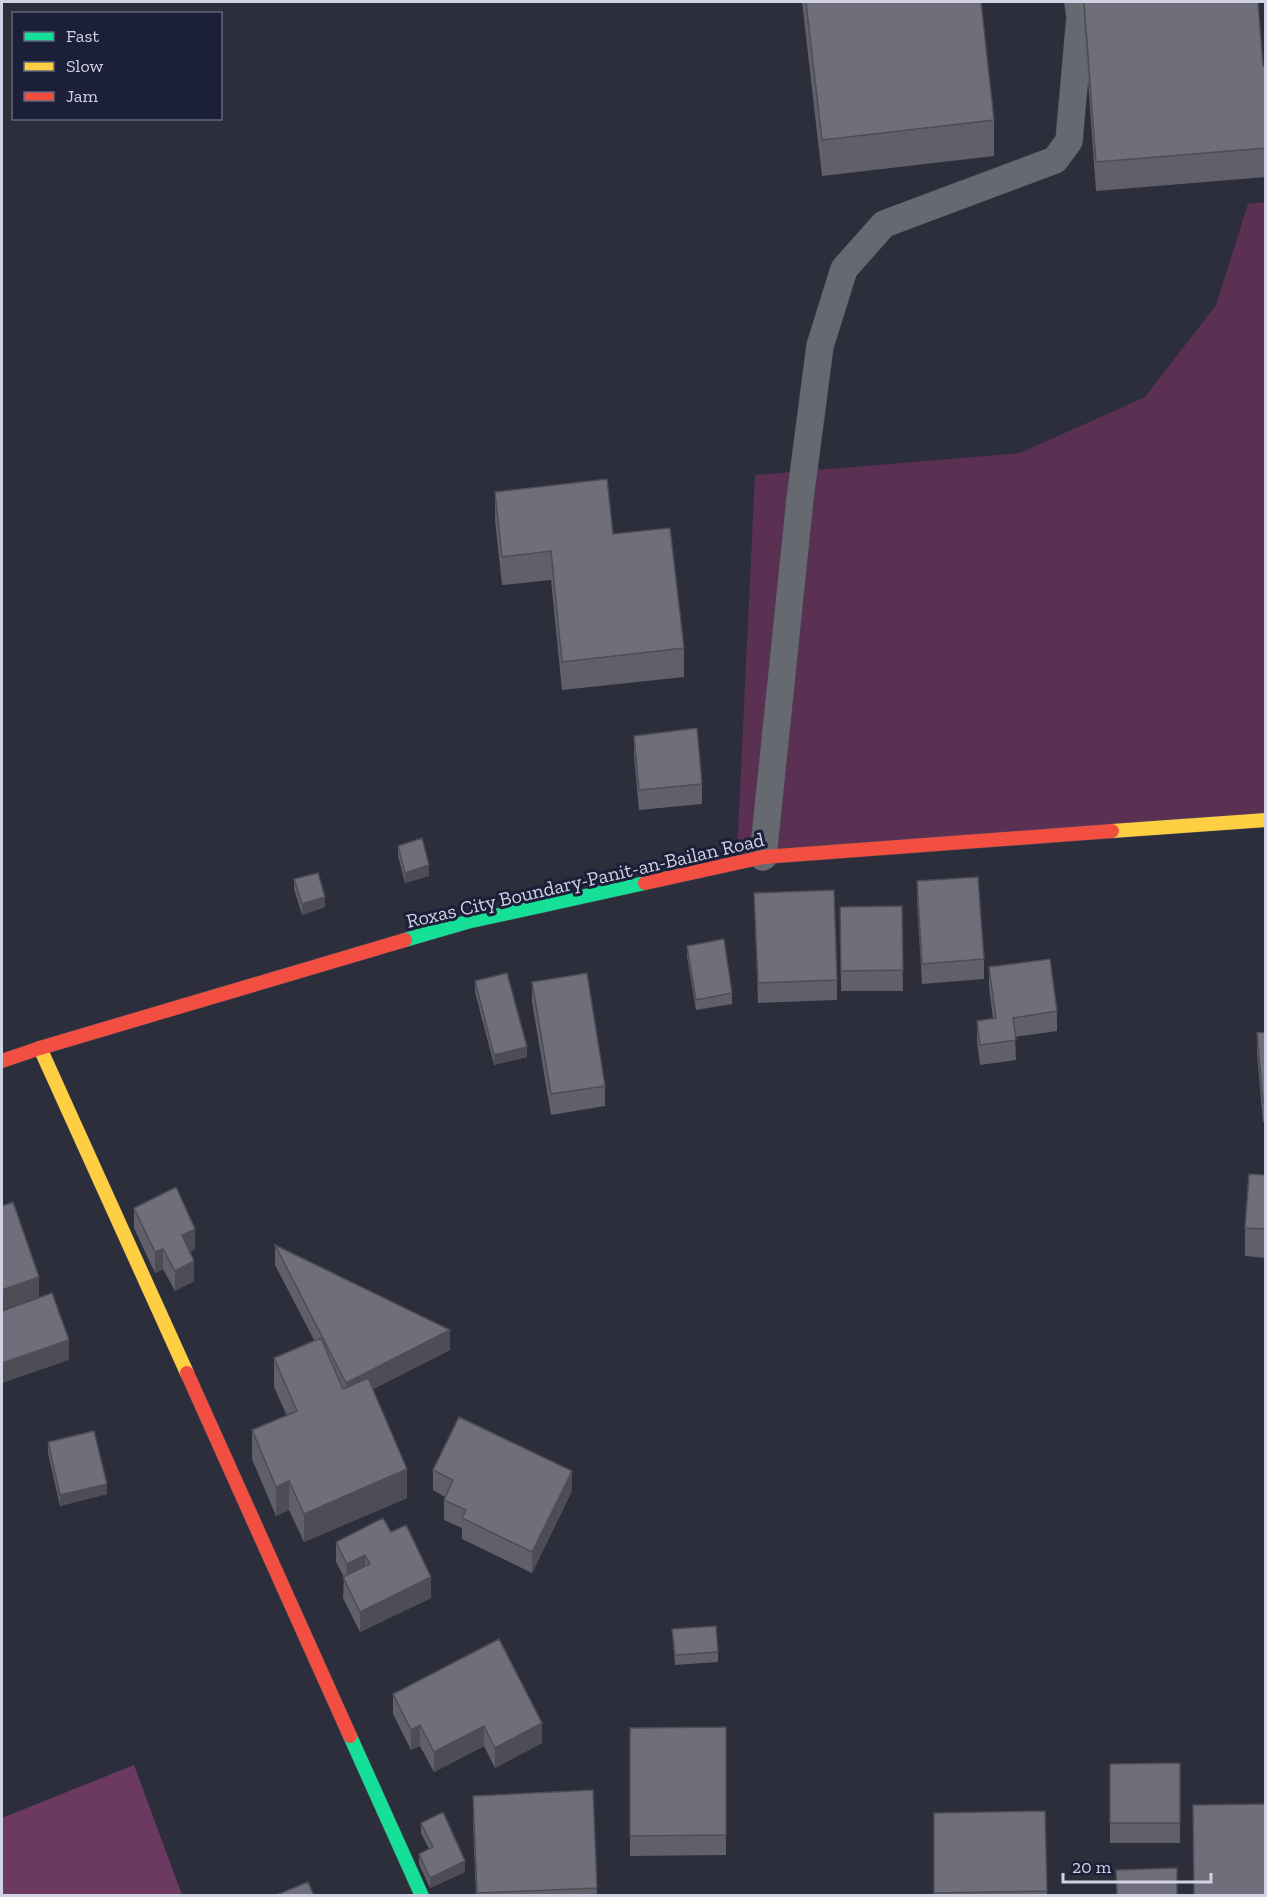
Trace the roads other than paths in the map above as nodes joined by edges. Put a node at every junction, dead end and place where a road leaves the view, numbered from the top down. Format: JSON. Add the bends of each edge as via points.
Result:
{"nodes":[{"id":1,"x":1078,"y":2,"type":"edge"},
{"id":2,"x":1266,"y":820,"type":"edge"},
{"id":3,"x":763,"y":857,"type":"junction"},
{"id":4,"x":40,"y":1048,"type":"junction"},
{"id":5,"x":2,"y":1061,"type":"edge"},
{"id":6,"x":422,"y":1896,"type":"edge"}],
"edges":[{"from":1,"to":3,"type":"lane","via":[[1069,141],[1055,160],[884,224],[844,269],[820,346]]},
{"from":2,"to":3,"type":"main road","name":"Roxas City Boundary-Panit-an-Bailan Road"},
{"from":3,"to":4,"type":"main road","name":"Roxas City Boundary-Panit-an-Bailan Road","via":[[467,922]]},
{"from":4,"to":5,"type":"main road","name":"Roxas City Boundary-Panit-an-Bailan Road"},
{"from":4,"to":6,"type":"main road"}]}
